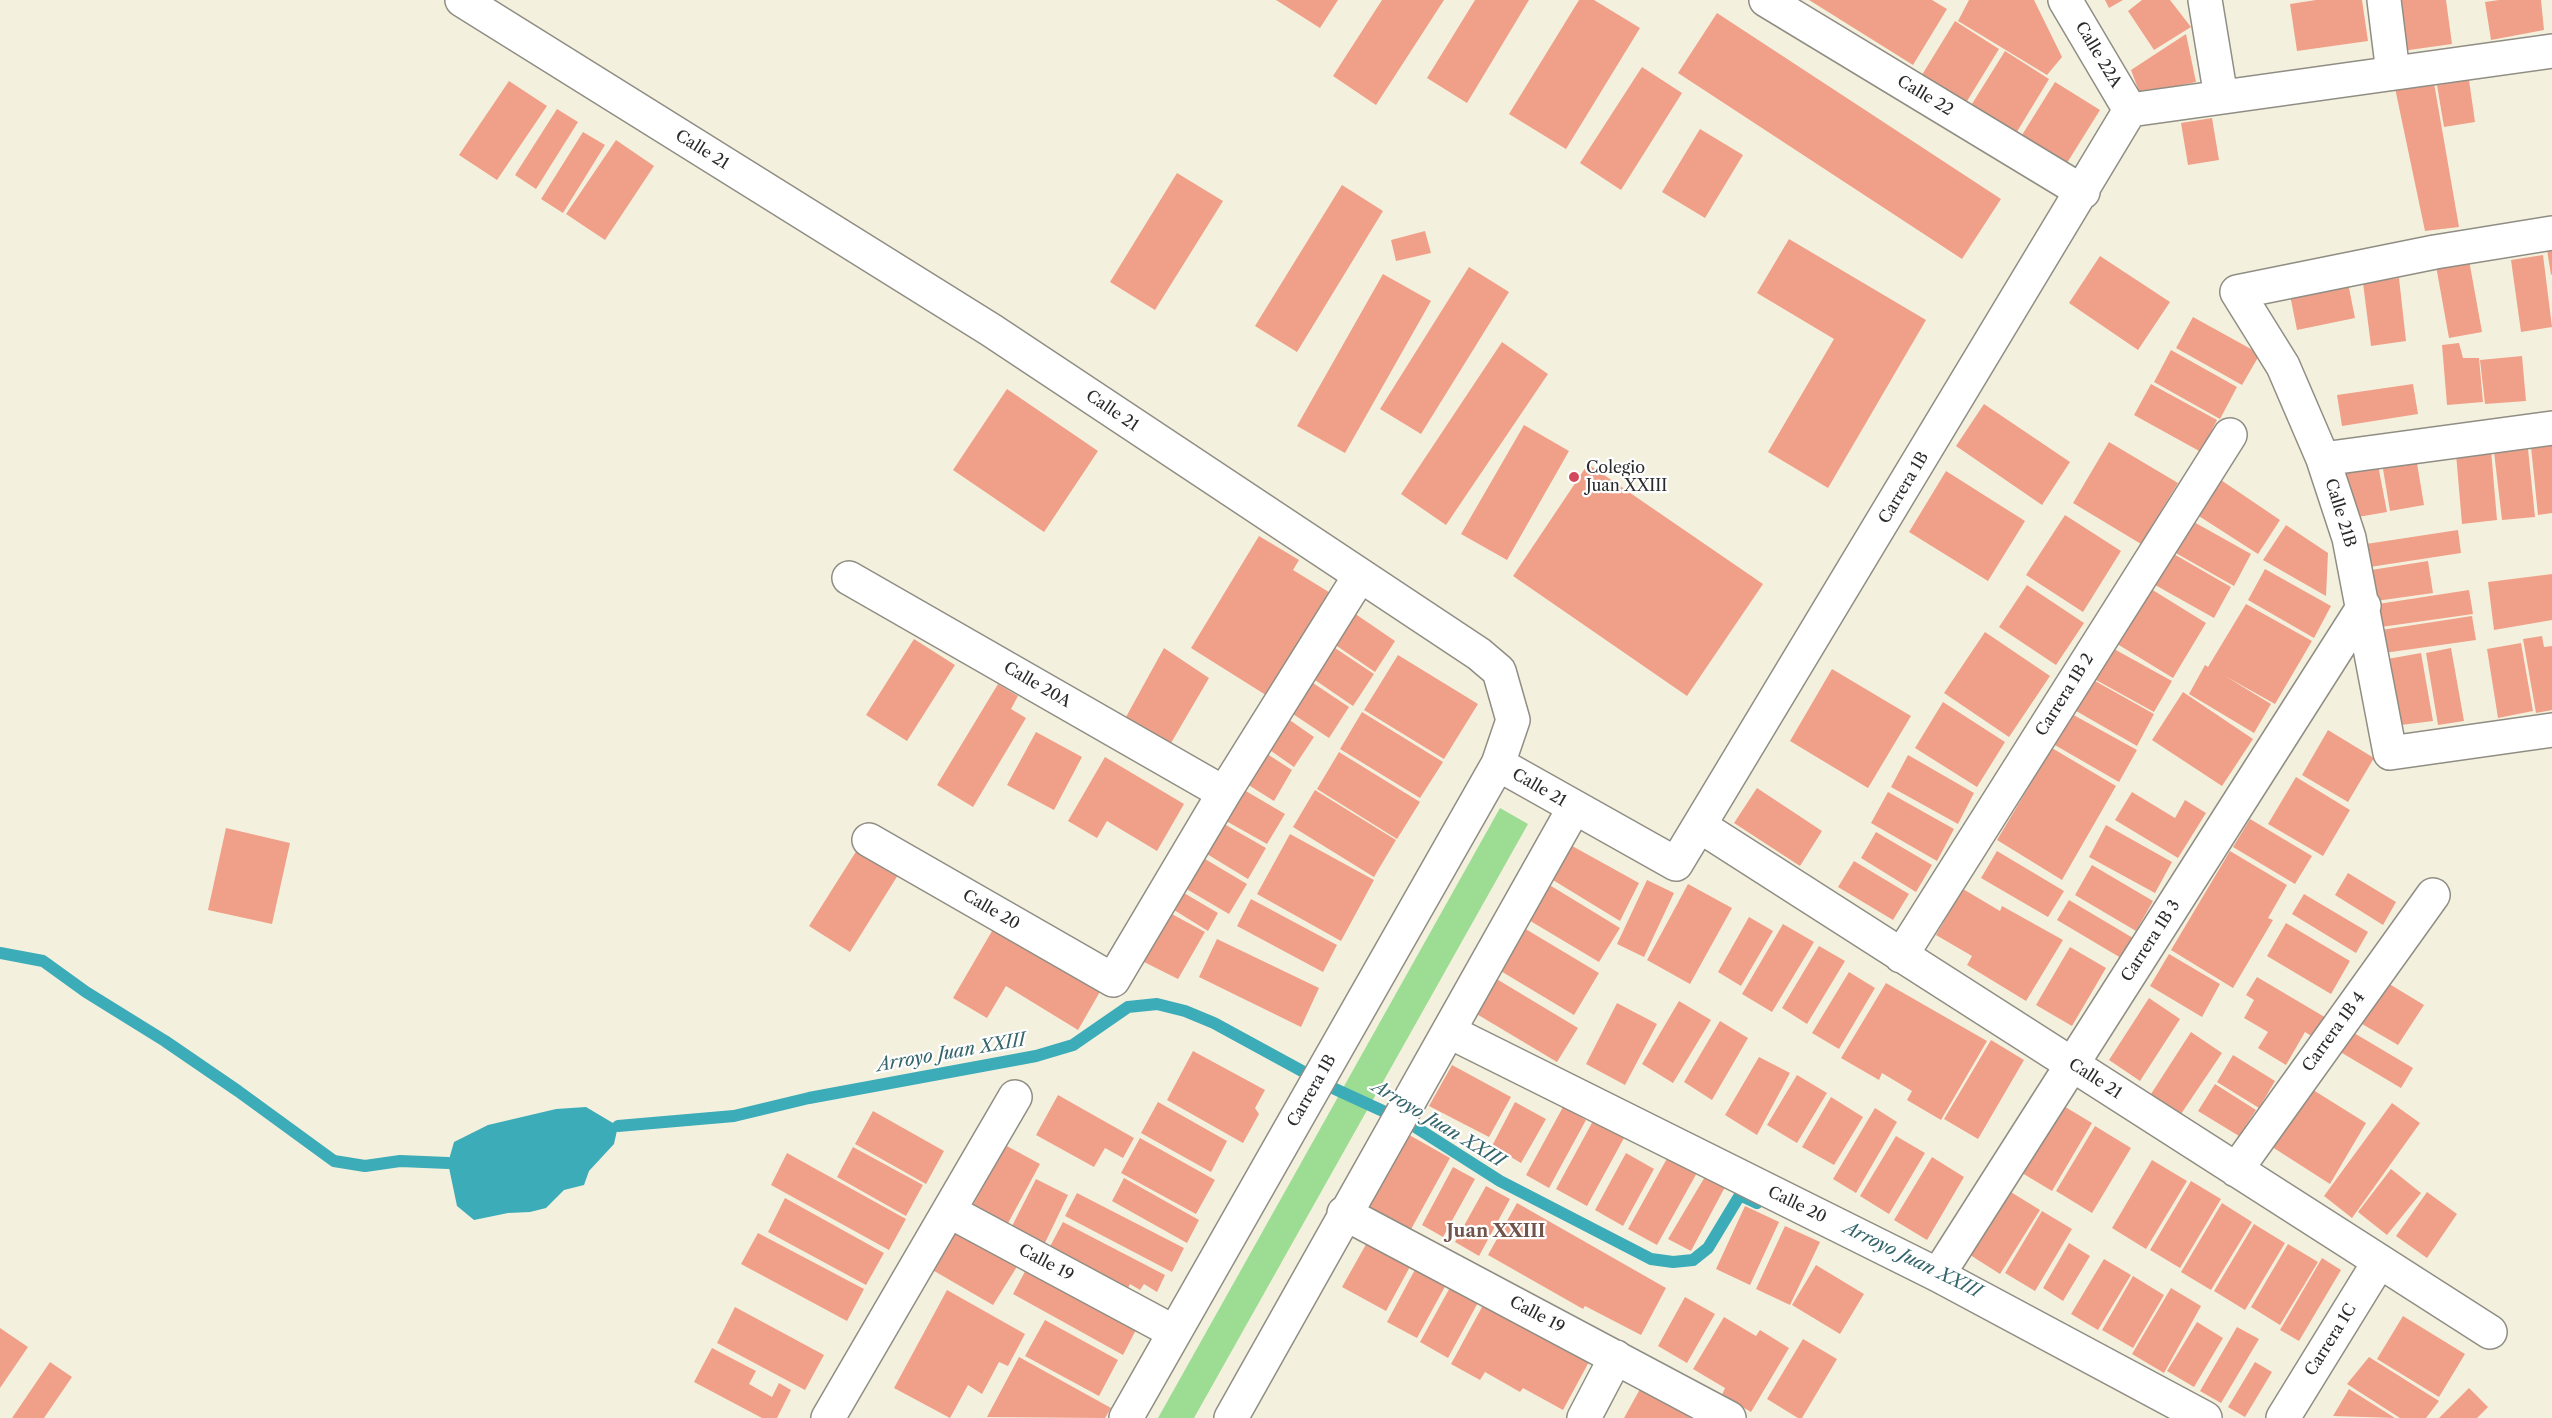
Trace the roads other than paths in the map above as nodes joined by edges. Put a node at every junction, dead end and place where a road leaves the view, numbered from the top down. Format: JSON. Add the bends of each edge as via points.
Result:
{"nodes":[{"id":1,"x":462,"y":0,"type":"edge"},
{"id":2,"x":1766,"y":0,"type":"edge"},
{"id":3,"x":2065,"y":0,"type":"edge"},
{"id":4,"x":2205,"y":0,"type":"edge"},
{"id":5,"x":2384,"y":0,"type":"edge"},
{"id":6,"x":2552,"y":51,"type":"edge"},
{"id":7,"x":2393,"y":73,"type":"junction"},
{"id":8,"x":2221,"y":98,"type":"junction"},
{"id":9,"x":2130,"y":110,"type":"junction"},
{"id":10,"x":2083,"y":192,"type":"junction"},
{"id":11,"x":2552,"y":233,"type":"edge"},
{"id":12,"x":2552,"y":428,"type":"edge"},
{"id":13,"x":2230,"y":435,"type":"dead end"},
{"id":14,"x":2323,"y":459,"type":"junction"},
{"id":15,"x":1359,"y":577,"type":"junction"},
{"id":16,"x":849,"y":578,"type":"dead end"},
{"id":17,"x":2364,"y":606,"type":"junction"},
{"id":18,"x":2552,"y":730,"type":"edge"},
{"id":19,"x":1498,"y":764,"type":"junction"},
{"id":20,"x":1224,"y":793,"type":"junction"},
{"id":21,"x":1574,"y":808,"type":"junction"},
{"id":22,"x":1700,"y":826,"type":"junction"},
{"id":23,"x":868,"y":840,"type":"dead end"},
{"id":24,"x":1676,"y":864,"type":"joint"},
{"id":25,"x":2433,"y":895,"type":"dead end"},
{"id":26,"x":1901,"y":956,"type":"junction"},
{"id":27,"x":1450,"y":1032,"type":"junction"},
{"id":28,"x":2072,"y":1065,"type":"junction"},
{"id":29,"x":1015,"y":1097,"type":"dead end"},
{"id":30,"x":2236,"y":1170,"type":"junction"},
{"id":31,"x":949,"y":1211,"type":"junction"},
{"id":32,"x":1344,"y":1213,"type":"junction"},
{"id":33,"x":2379,"y":1262,"type":"junction"},
{"id":34,"x":1938,"y":1275,"type":"junction"},
{"id":35,"x":1174,"y":1332,"type":"junction"},
{"id":36,"x":2490,"y":1332,"type":"dead end"},
{"id":37,"x":1616,"y":1357,"type":"junction"},
{"id":38,"x":828,"y":1418,"type":"edge"},
{"id":39,"x":1126,"y":1418,"type":"edge"},
{"id":40,"x":1231,"y":1418,"type":"edge"},
{"id":41,"x":1584,"y":1418,"type":"edge"},
{"id":42,"x":1729,"y":1418,"type":"edge"},
{"id":43,"x":2205,"y":1418,"type":"edge"},
{"id":44,"x":2283,"y":1418,"type":"edge"}],
"edges":[{"from":1,"to":15,"type":"street","name":"Calle 21","via":[[991,330]]},
{"from":2,"to":10,"type":"street","name":"Calle 22"},
{"from":3,"to":9,"type":"street","name":"Calle 22A"},
{"from":4,"to":8,"type":"street"},
{"from":5,"to":7,"type":"street"},
{"from":6,"to":7,"type":"street"},
{"from":7,"to":8,"type":"street"},
{"from":8,"to":9,"type":"street"},
{"from":9,"to":10,"type":"street","name":"Carrera 1B"},
{"from":10,"to":22,"type":"street","name":"Carrera 1B"},
{"from":11,"to":14,"type":"street","name":"Calle 21B","via":[[2237,292],[2283,366]]},
{"from":12,"to":14,"type":"street"},
{"from":13,"to":26,"type":"street","name":"Carrera 1B 2"},
{"from":14,"to":17,"type":"street","name":"Calle 21B","via":[[2349,538]]},
{"from":15,"to":19,"type":"street","name":"Calle 21","via":[[1499,671],[1513,720]]},
{"from":15,"to":20,"type":"street"},
{"from":16,"to":20,"type":"street","name":"Calle 20A"},
{"from":17,"to":18,"type":"street","name":"Calle 21B","via":[[2390,753]]},
{"from":17,"to":28,"type":"street","name":"Carrera 1B 3"},
{"from":19,"to":21,"type":"street","name":"Calle 21"},
{"from":19,"to":35,"type":"street","name":"Carrera 1B"},
{"from":20,"to":23,"type":"street","name":"Calle 20","via":[[1113,980]]},
{"from":21,"to":24,"type":"street","name":"Calle 21"},
{"from":21,"to":27,"type":"street"},
{"from":22,"to":24,"type":"street","name":"Carrera 1B"},
{"from":22,"to":26,"type":"street","name":"Calle 21"},
{"from":25,"to":30,"type":"street","name":"Carrera 1B 4"},
{"from":26,"to":28,"type":"street","name":"Calle 21"},
{"from":27,"to":32,"type":"street"},
{"from":27,"to":34,"type":"street","name":"Calle 20"},
{"from":28,"to":30,"type":"street","name":"Calle 21"},
{"from":28,"to":34,"type":"street","name":"Carrera 1B 3"},
{"from":29,"to":31,"type":"street"},
{"from":30,"to":33,"type":"street","name":"Calle 21"},
{"from":31,"to":35,"type":"street","name":"Calle 19"},
{"from":31,"to":38,"type":"street"},
{"from":32,"to":37,"type":"street","name":"Calle 19"},
{"from":32,"to":40,"type":"street"},
{"from":33,"to":36,"type":"street","name":"Calle 21"},
{"from":33,"to":44,"type":"street","name":"Carrera 1C"},
{"from":34,"to":43,"type":"street","name":"Calle 20"},
{"from":35,"to":39,"type":"street","name":"Carrera 1B"},
{"from":37,"to":41,"type":"street"},
{"from":37,"to":42,"type":"street","name":"Calle 19"}]}
